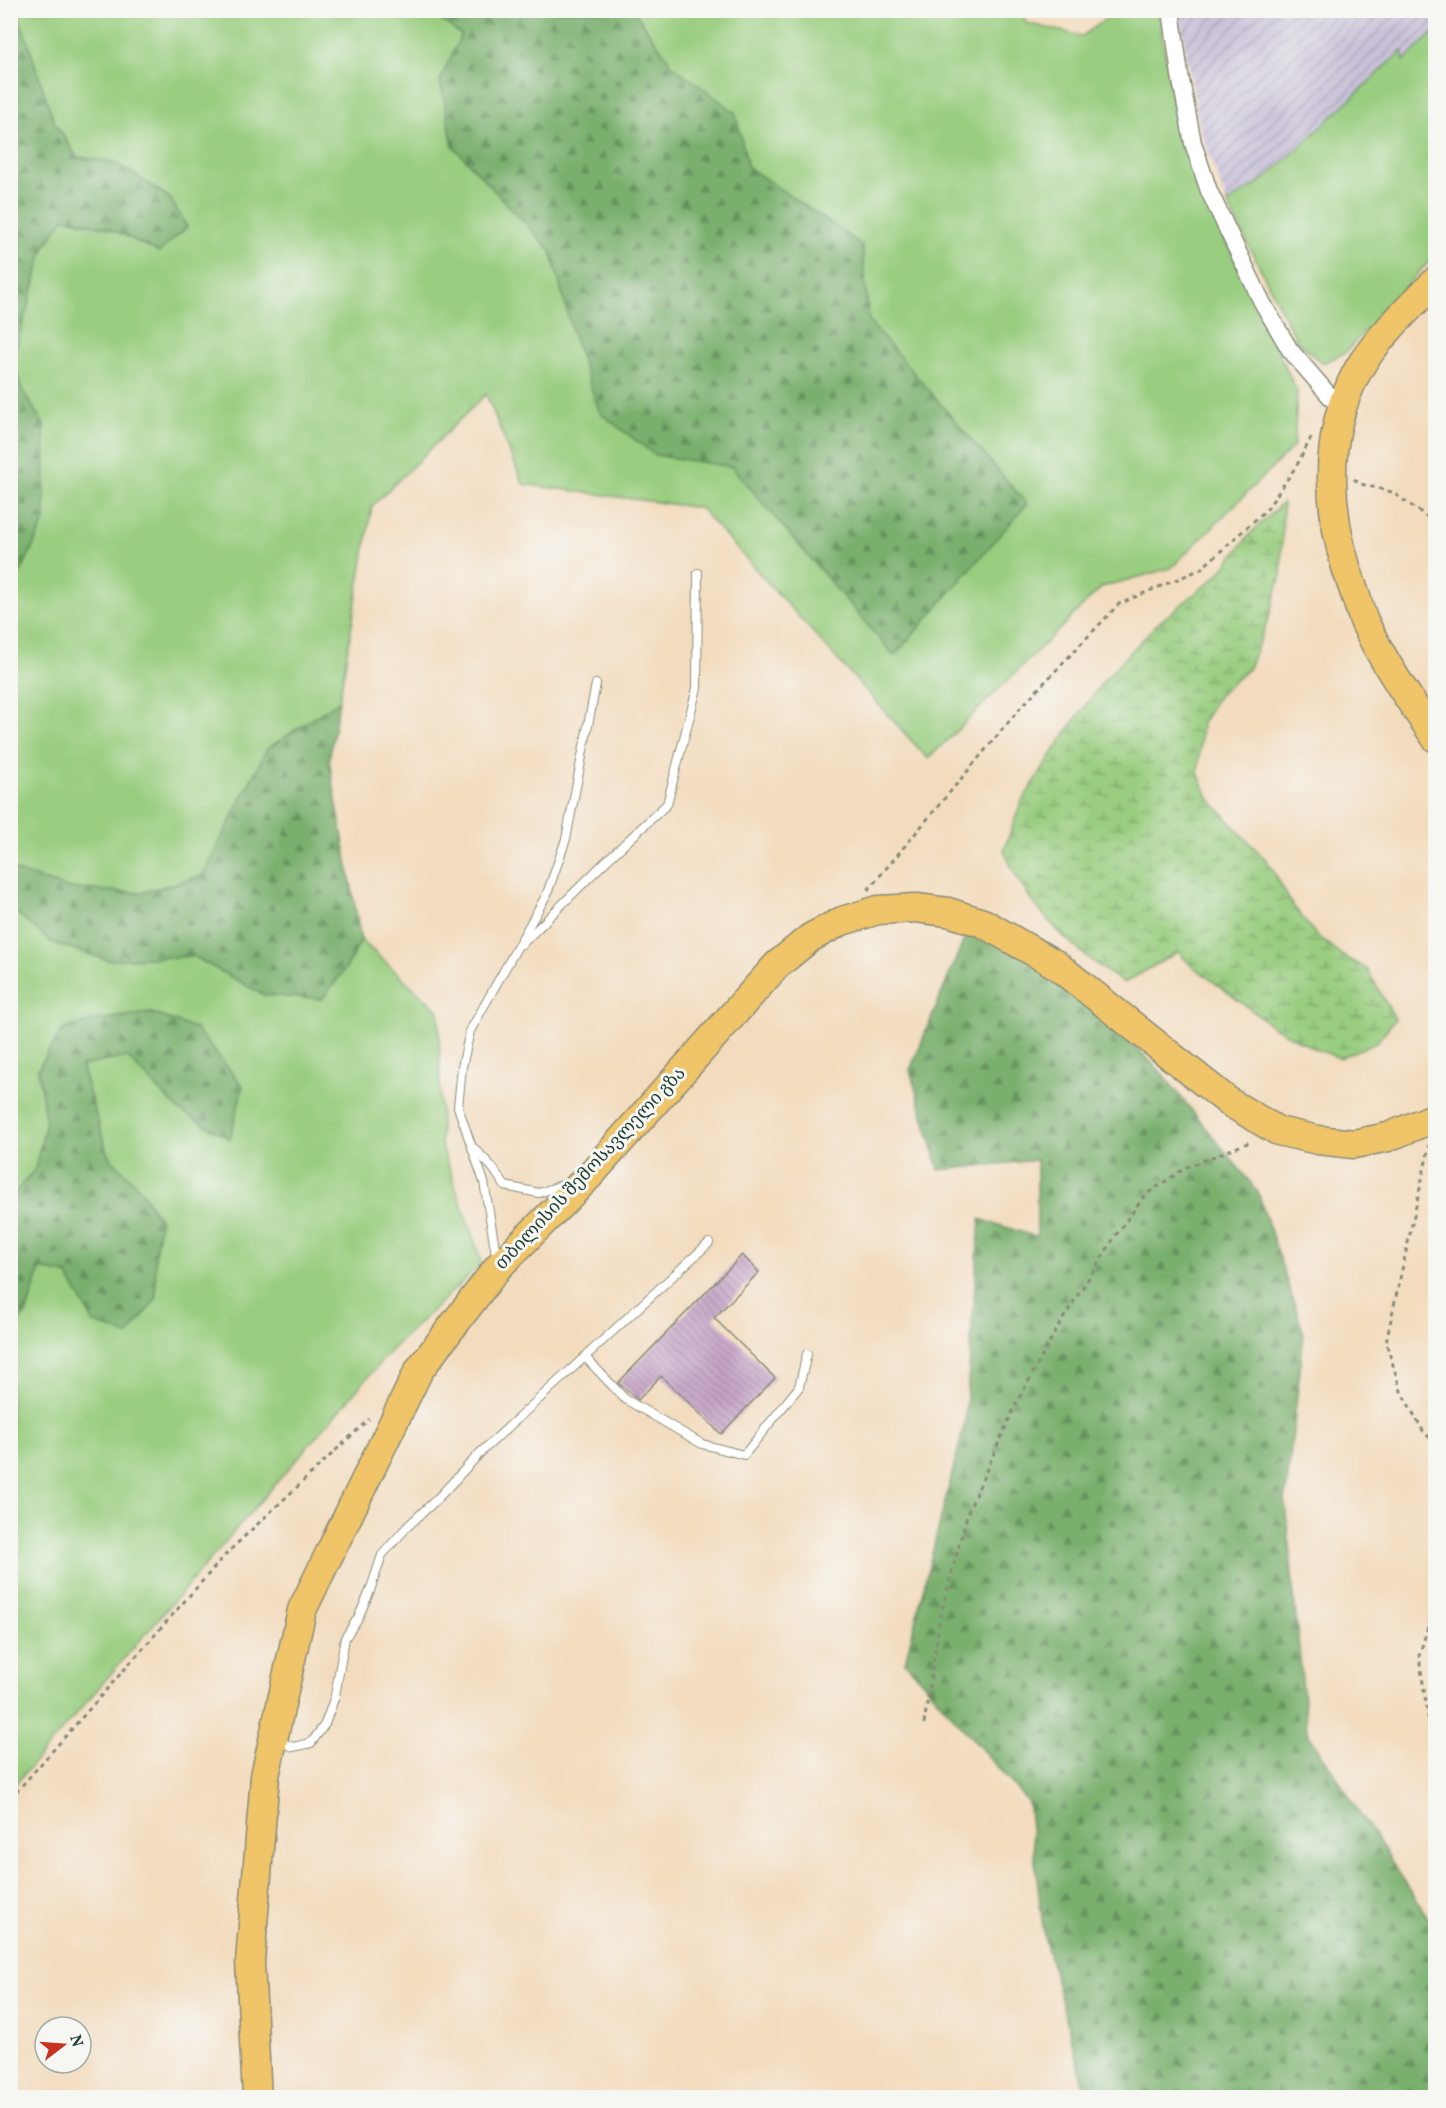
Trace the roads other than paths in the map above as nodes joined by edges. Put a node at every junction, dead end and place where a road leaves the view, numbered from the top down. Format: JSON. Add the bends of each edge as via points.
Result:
{"nodes":[{"id":1,"x":1171,"y":10,"type":"edge"},
{"id":2,"x":1436,"y":280,"type":"edge"},
{"id":3,"x":1341,"y":409,"type":"junction"},
{"id":4,"x":698,"y":573,"type":"dead end"},
{"id":5,"x":596,"y":684,"type":"dead end"},
{"id":6,"x":1436,"y":738,"type":"edge"},
{"id":7,"x":514,"y":952,"type":"junction"},
{"id":8,"x":458,"y":1107,"type":"junction"},
{"id":9,"x":1433,"y":1130,"type":"edge"},
{"id":10,"x":590,"y":1175,"type":"junction"},
{"id":11,"x":710,"y":1243,"type":"dead end"},
{"id":12,"x":498,"y":1268,"type":"junction"},
{"id":13,"x":807,"y":1354,"type":"dead end"},
{"id":14,"x":585,"y":1357,"type":"junction"},
{"id":15,"x":273,"y":1739,"type":"junction"},
{"id":16,"x":257,"y":2097,"type":"edge"}],
"edges":[{"from":1,"to":3,"type":"street","via":[[1193,143],[1209,191],[1262,302],[1290,350]]},
{"from":2,"to":3,"type":"highway","via":[[1359,369]]},
{"from":3,"to":6,"type":"highway","via":[[1332,465],[1334,520],[1347,573],[1366,625]]},
{"from":4,"to":7,"type":"lane","via":[[697,688],[667,804]]},
{"from":5,"to":7,"type":"lane","via":[[566,839],[547,894]]},
{"from":7,"to":8,"type":"lane","via":[[470,1031]]},
{"from":8,"to":10,"type":"lane","via":[[473,1147],[505,1186],[539,1193]]},
{"from":8,"to":12,"type":"lane","via":[[484,1182]]},
{"from":9,"to":10,"type":"highway","name":"თბილისის შემოსავლელი გზა","via":[[1354,1143],[1278,1131],[1229,1102],[1055,964],[983,923],[948,912],[916,908],[878,910],[842,921],[810,938],[777,965]]},
{"from":10,"to":12,"type":"highway","name":"თბილისის შემოსავლელი გზა"},
{"from":11,"to":14,"type":"lane"},
{"from":12,"to":15,"type":"highway","name":"თბილისის შემოსავლელი გზა","via":[[419,1370],[302,1610]]},
{"from":13,"to":14,"type":"lane","via":[[799,1387],[744,1455],[702,1444],[625,1399]]},
{"from":14,"to":15,"type":"lane","via":[[480,1453],[382,1555],[358,1618],[345,1638],[335,1696],[325,1725],[311,1743],[293,1746]]},
{"from":15,"to":16,"type":"highway","name":"თბილისის შემოსავლელი გზა","via":[[265,1776],[250,1962]]}]}
